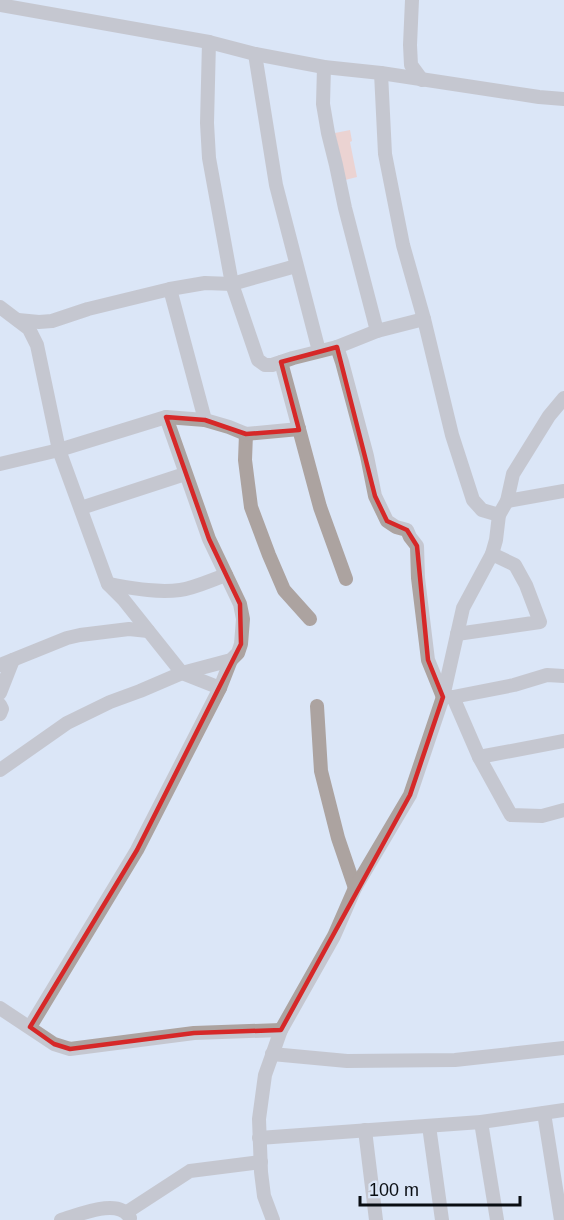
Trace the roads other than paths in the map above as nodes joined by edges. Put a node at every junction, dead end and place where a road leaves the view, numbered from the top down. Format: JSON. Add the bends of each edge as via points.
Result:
{"nodes":[{"id":1,"x":412,"y":0,"type":"edge"},
{"id":2,"x":0,"y":5,"type":"edge"},
{"id":3,"x":208,"y":42,"type":"junction"},
{"id":4,"x":255,"y":54,"type":"junction"},
{"id":5,"x":324,"y":67,"type":"junction"},
{"id":6,"x":381,"y":73,"type":"junction"},
{"id":7,"x":422,"y":80,"type":"junction"},
{"id":8,"x":564,"y":99,"type":"edge"},
{"id":9,"x":296,"y":266,"type":"junction"},
{"id":10,"x":232,"y":284,"type":"junction"},
{"id":11,"x":170,"y":289,"type":"junction"},
{"id":12,"x":0,"y":306,"type":"edge"},
{"id":13,"x":0,"y":316,"type":"edge"},
{"id":14,"x":424,"y":319,"type":"junction"},
{"id":15,"x":18,"y":320,"type":"junction"},
{"id":16,"x":377,"y":331,"type":"junction"},
{"id":17,"x":337,"y":347,"type":"junction"},
{"id":18,"x":319,"y":351,"type":"junction"},
{"id":19,"x":281,"y":362,"type":"junction"},
{"id":20,"x":564,"y":398,"type":"edge"},
{"id":21,"x":166,"y":417,"type":"junction"},
{"id":22,"x":205,"y":420,"type":"junction"},
{"id":23,"x":299,"y":429,"type":"junction"},
{"id":24,"x":246,"y":434,"type":"junction"},
{"id":25,"x":59,"y":450,"type":"junction"},
{"id":26,"x":0,"y":464,"type":"edge"},
{"id":27,"x":185,"y":474,"type":"junction"},
{"id":28,"x":564,"y":491,"type":"edge"},
{"id":29,"x":507,"y":501,"type":"junction"},
{"id":30,"x":81,"y":508,"type":"junction"},
{"id":31,"x":499,"y":515,"type":"junction"},
{"id":32,"x":492,"y":554,"type":"junction"},
{"id":33,"x":226,"y":575,"type":"junction"},
{"id":34,"x":346,"y":579,"type":"dead end"},
{"id":35,"x":108,"y":584,"type":"junction"},
{"id":36,"x":310,"y":619,"type":"dead end"},
{"id":37,"x":148,"y":630,"type":"junction"},
{"id":38,"x":457,"y":634,"type":"junction"},
{"id":39,"x":231,"y":660,"type":"junction"},
{"id":40,"x":7,"y":663,"type":"edge"},
{"id":41,"x":182,"y":672,"type":"junction"},
{"id":42,"x":564,"y":676,"type":"edge"},
{"id":43,"x":220,"y":688,"type":"junction"},
{"id":44,"x":0,"y":693,"type":"edge"},
{"id":45,"x":448,"y":697,"type":"junction"},
{"id":46,"x":0,"y":705,"type":"edge"},
{"id":47,"x":317,"y":706,"type":"dead end"},
{"id":48,"x":0,"y":714,"type":"edge"},
{"id":49,"x":564,"y":741,"type":"edge"},
{"id":50,"x":479,"y":757,"type":"junction"},
{"id":51,"x":0,"y":770,"type":"edge"},
{"id":52,"x":564,"y":810,"type":"edge"},
{"id":53,"x":355,"y":888,"type":"junction"},
{"id":54,"x":0,"y":1008,"type":"edge"},
{"id":55,"x":30,"y":1027,"type":"junction"},
{"id":56,"x":281,"y":1030,"type":"junction"},
{"id":57,"x":564,"y":1048,"type":"edge"},
{"id":58,"x":272,"y":1054,"type":"junction"},
{"id":59,"x":564,"y":1110,"type":"edge"},
{"id":60,"x":544,"y":1113,"type":"junction"},
{"id":61,"x":481,"y":1122,"type":"junction"},
{"id":62,"x":429,"y":1126,"type":"junction"},
{"id":63,"x":365,"y":1130,"type":"junction"},
{"id":64,"x":260,"y":1138,"type":"junction"},
{"id":65,"x":261,"y":1162,"type":"junction"},
{"id":66,"x":129,"y":1216,"type":"edge"},
{"id":67,"x":61,"y":1220,"type":"edge"},
{"id":68,"x":273,"y":1220,"type":"edge"},
{"id":69,"x":376,"y":1220,"type":"edge"},
{"id":70,"x":442,"y":1220,"type":"edge"},
{"id":71,"x":497,"y":1220,"type":"edge"},
{"id":72,"x":561,"y":1220,"type":"edge"}],
"edges":[{"from":1,"to":7,"type":"street","via":[[411,64]]},
{"from":2,"to":3,"type":"street"},
{"from":3,"to":4,"type":"street"},
{"from":3,"to":10,"type":"street","via":[[208,158]]},
{"from":4,"to":5,"type":"street"},
{"from":4,"to":9,"type":"street","via":[[276,185]]},
{"from":5,"to":6,"type":"street"},
{"from":5,"to":16,"type":"street","via":[[323,104],[328,133]]},
{"from":6,"to":7,"type":"street"},
{"from":6,"to":14,"type":"street","via":[[385,154],[402,245]]},
{"from":7,"to":8,"type":"street"},
{"from":9,"to":10,"type":"street"},
{"from":9,"to":18,"type":"street"},
{"from":10,"to":11,"type":"street","via":[[205,283]]},
{"from":10,"to":19,"type":"street","via":[[258,360],[265,366]]},
{"from":11,"to":15,"type":"street","via":[[52,321]]},
{"from":11,"to":22,"type":"street"},
{"from":12,"to":15,"type":"street"},
{"from":13,"to":15,"type":"street"},
{"from":14,"to":16,"type":"street"},
{"from":14,"to":31,"type":"street","via":[[452,435],[473,500],[482,510]]},
{"from":15,"to":25,"type":"street","via":[[29,329],[37,345]]},
{"from":16,"to":17,"type":"street"},
{"from":17,"to":18,"type":"street"},
{"from":17,"to":45,"type":"street","via":[[375,496],[387,521],[407,530],[417,546],[428,660]]},
{"from":18,"to":19,"type":"street"},
{"from":19,"to":23,"type":"street"},
{"from":20,"to":29,"type":"street","via":[[513,474]]},
{"from":21,"to":22,"type":"street"},
{"from":21,"to":25,"type":"street"},
{"from":21,"to":27,"type":"street"},
{"from":22,"to":24,"type":"street"},
{"from":23,"to":24,"type":"street"},
{"from":23,"to":34,"type":"street","via":[[320,507]]},
{"from":24,"to":36,"type":"street","via":[[251,507],[284,590]]},
{"from":25,"to":26,"type":"street"},
{"from":25,"to":30,"type":"street"},
{"from":27,"to":30,"type":"street"},
{"from":27,"to":33,"type":"street","via":[[208,539]]},
{"from":28,"to":29,"type":"street"},
{"from":29,"to":31,"type":"street"},
{"from":30,"to":35,"type":"street"},
{"from":31,"to":32,"type":"street"},
{"from":32,"to":38,"type":"street","via":[[463,608]]},
{"from":32,"to":38,"type":"street","via":[[515,565],[540,622]]},
{"from":33,"to":35,"type":"street","via":[[171,591]]},
{"from":33,"to":39,"type":"street","via":[[243,619],[241,644]]},
{"from":35,"to":37,"type":"street"},
{"from":37,"to":40,"type":"street","via":[[67,638]]},
{"from":37,"to":41,"type":"street"},
{"from":38,"to":45,"type":"street"},
{"from":39,"to":41,"type":"street"},
{"from":39,"to":43,"type":"street"},
{"from":40,"to":44,"type":"street"},
{"from":41,"to":43,"type":"street"},
{"from":41,"to":51,"type":"street","via":[[67,723]]},
{"from":42,"to":45,"type":"street","via":[[548,675]]},
{"from":43,"to":55,"type":"street","via":[[137,850]]},
{"from":45,"to":50,"type":"street"},
{"from":45,"to":53,"type":"street","via":[[410,795]]},
{"from":46,"to":48,"type":"street"},
{"from":47,"to":53,"type":"street","via":[[321,771]]},
{"from":49,"to":50,"type":"street"},
{"from":50,"to":52,"type":"street","via":[[511,815],[542,816]]},
{"from":53,"to":56,"type":"street","via":[[334,936]]},
{"from":54,"to":55,"type":"street"},
{"from":55,"to":56,"type":"street","via":[[54,1044],[70,1049],[194,1033]]},
{"from":56,"to":58,"type":"street"},
{"from":57,"to":58,"type":"street","via":[[455,1060],[347,1061]]},
{"from":58,"to":64,"type":"street","via":[[265,1075]]},
{"from":59,"to":60,"type":"street"},
{"from":60,"to":61,"type":"street"},
{"from":60,"to":72,"type":"street"},
{"from":61,"to":62,"type":"street"},
{"from":61,"to":71,"type":"street"},
{"from":62,"to":63,"type":"street"},
{"from":62,"to":70,"type":"street"},
{"from":63,"to":64,"type":"street"},
{"from":63,"to":69,"type":"street"},
{"from":64,"to":65,"type":"street"},
{"from":65,"to":66,"type":"street","via":[[190,1171]]},
{"from":65,"to":68,"type":"street","via":[[264,1196]]},
{"from":66,"to":67,"type":"street","via":[[115,1208],[102,1208]]}]}
